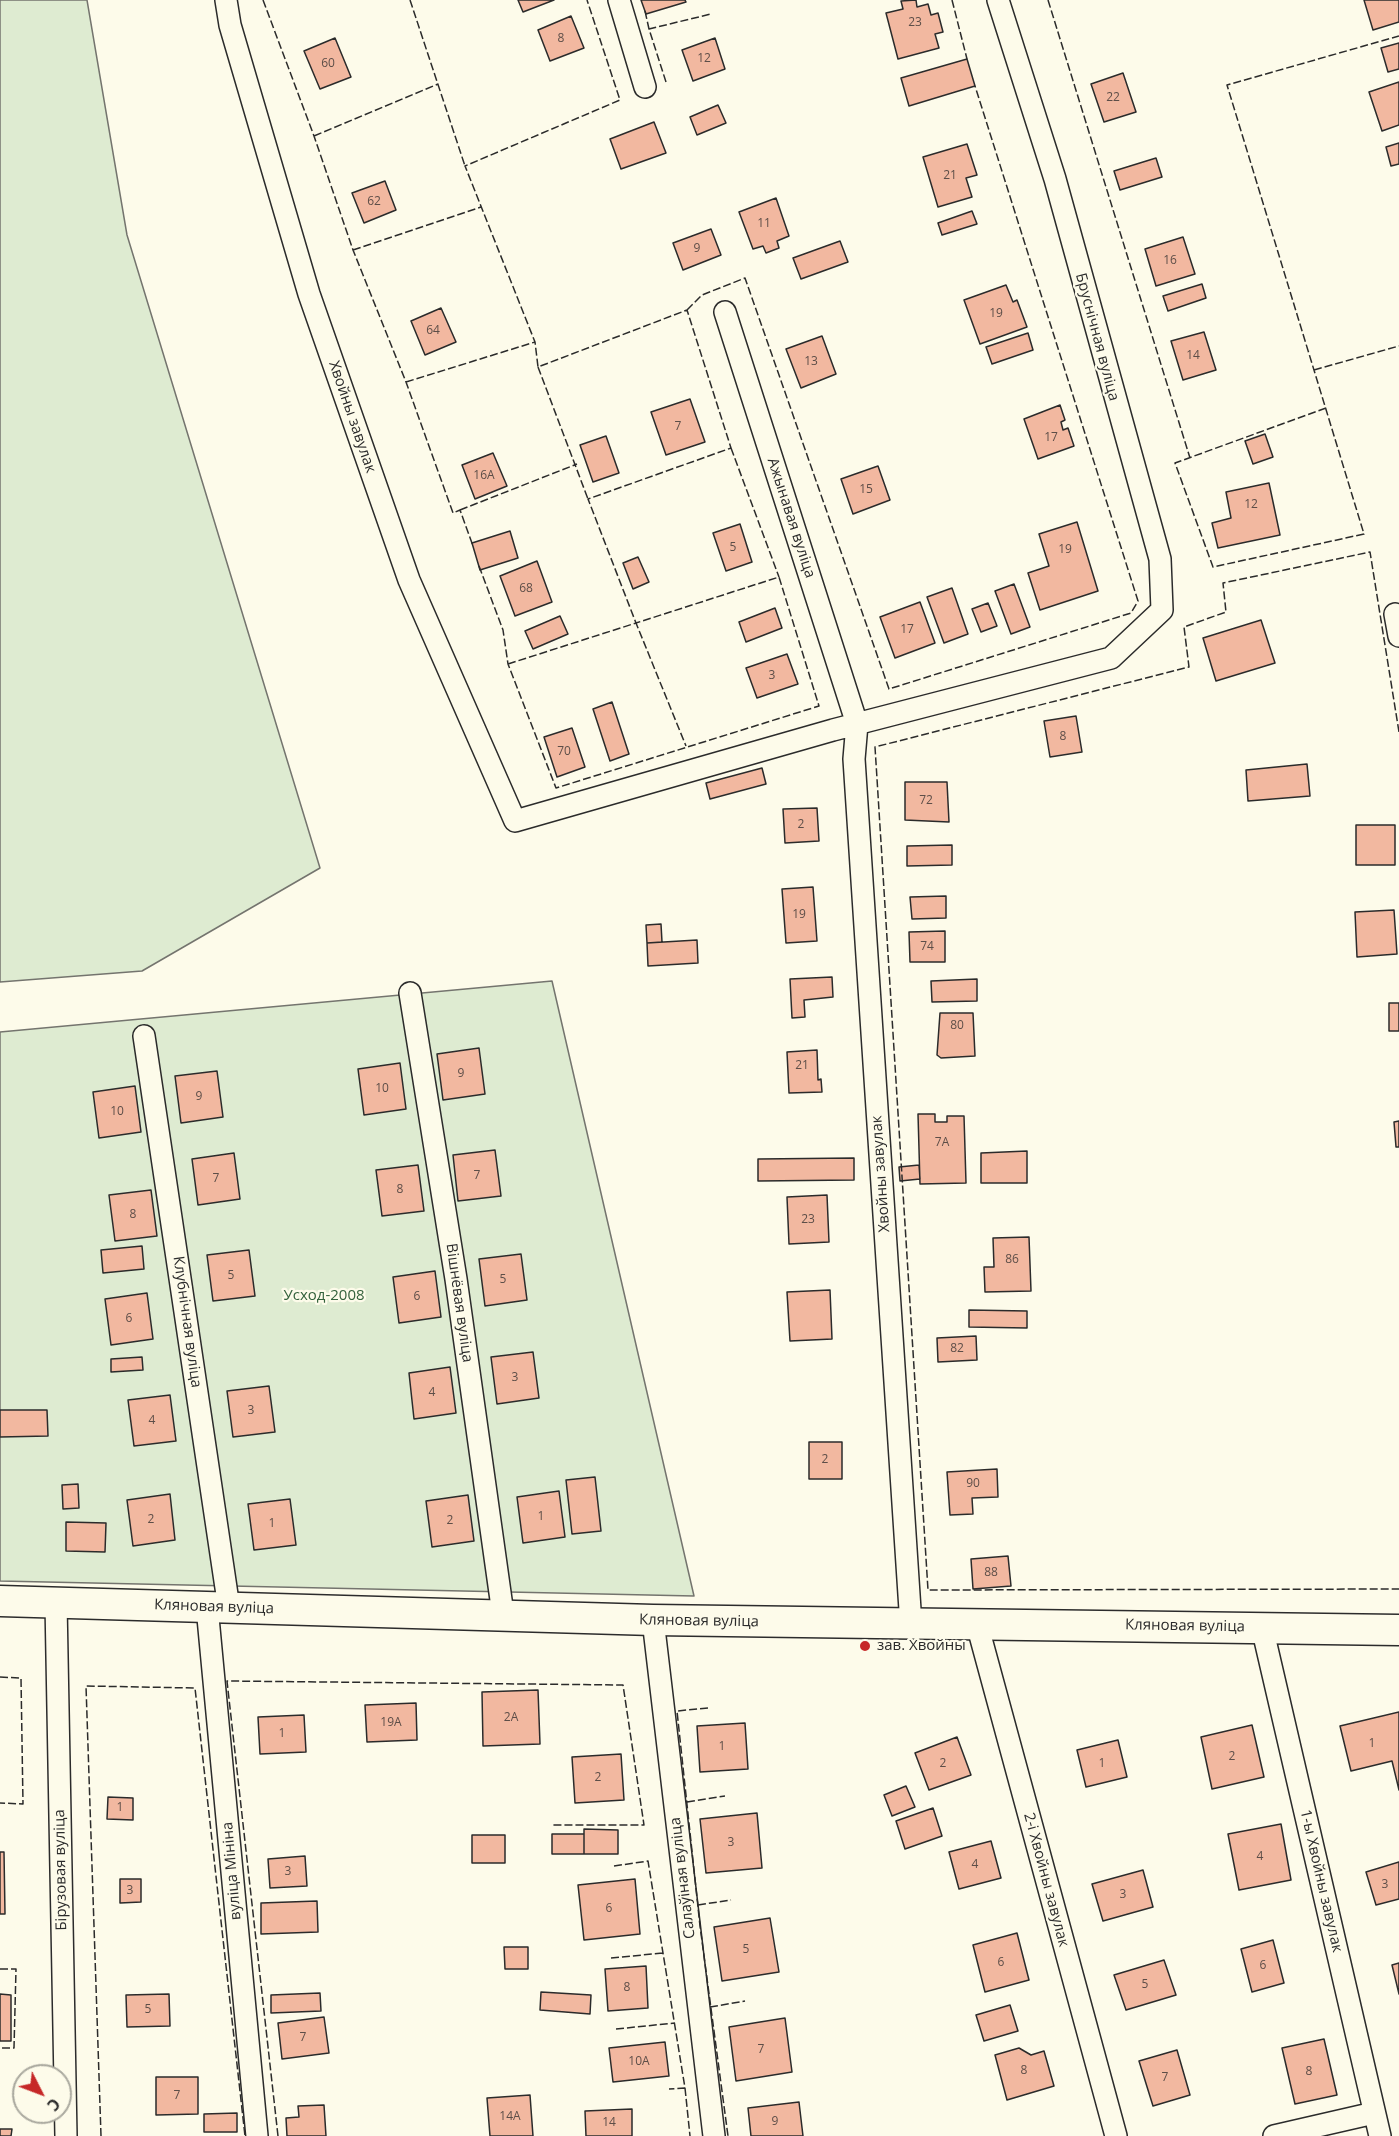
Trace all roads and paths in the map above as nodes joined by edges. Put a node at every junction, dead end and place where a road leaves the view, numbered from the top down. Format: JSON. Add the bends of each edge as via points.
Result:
{"nodes":[{"id":1,"x":226,"y":0,"type":"edge"},
{"id":2,"x":619,"y":0,"type":"edge"},
{"id":3,"x":998,"y":0,"type":"edge"},
{"id":4,"x":645,"y":87,"type":"dead end"},
{"id":5,"x":725,"y":312,"type":"dead end"},
{"id":6,"x":1395,"y":614,"type":"dead end"},
{"id":7,"x":1399,"y":636,"type":"edge"},
{"id":8,"x":858,"y":724,"type":"junction"},
{"id":9,"x":410,"y":993,"type":"dead end"},
{"id":10,"x":144,"y":1036,"type":"dead end"},
{"id":11,"x":0,"y":1601,"type":"edge"},
{"id":12,"x":56,"y":1603,"type":"junction"},
{"id":13,"x":218,"y":1607,"type":"junction"},
{"id":14,"x":503,"y":1614,"type":"junction"},
{"id":15,"x":653,"y":1620,"type":"junction"},
{"id":16,"x":976,"y":1624,"type":"junction"},
{"id":17,"x":911,"y":1625,"type":"junction"},
{"id":18,"x":1262,"y":1627,"type":"junction"},
{"id":19,"x":1399,"y":1630,"type":"edge"},
{"id":20,"x":1374,"y":2113,"type":"junction"},
{"id":21,"x":66,"y":2136,"type":"edge"},
{"id":22,"x":257,"y":2136,"type":"edge"},
{"id":23,"x":714,"y":2136,"type":"edge"},
{"id":24,"x":1116,"y":2136,"type":"edge"},
{"id":25,"x":1274,"y":2136,"type":"edge"},
{"id":26,"x":1380,"y":2136,"type":"edge"}],
"edges":[{"from":1,"to":8,"type":"street","name":"Хвойны завулак","via":[[309,294],[405,569],[515,821]]},
{"from":2,"to":4,"type":"street"},
{"from":3,"to":8,"type":"street","name":"Бруснічная вуліца","via":[[1055,179],[1160,559],[1162,610],[1111,658]]},
{"from":5,"to":8,"type":"street","name":"Ажынавая вуліца"},
{"from":6,"to":7,"type":"street"},
{"from":8,"to":17,"type":"street","name":"Хвойны завулак","via":[[854,759]]},
{"from":9,"to":14,"type":"street","name":"Вішнёвая вуліца","via":[[456,1279]]},
{"from":10,"to":13,"type":"street","name":"Клубнічная вуліца"},
{"from":11,"to":12,"type":"street","name":"Кляновая вуліца"},
{"from":12,"to":13,"type":"street","name":"Кляновая вуліца"},
{"from":12,"to":21,"type":"street","name":"Бірузовая вуліца"},
{"from":13,"to":14,"type":"street","name":"Кляновая вуліца"},
{"from":13,"to":22,"type":"street","name":"вуліца Мініна"},
{"from":14,"to":15,"type":"street","name":"Кляновая вуліца"},
{"from":15,"to":17,"type":"street","name":"Кляновая вуліца"},
{"from":15,"to":23,"type":"street","name":"Салаўіная вуліца"},
{"from":16,"to":17,"type":"street","name":"Кляновая вуліца"},
{"from":16,"to":18,"type":"street","name":"Кляновая вуліца"},
{"from":16,"to":24,"type":"street","name":"2-і Хвойны завулак"},
{"from":18,"to":19,"type":"street","name":"Кляновая вуліца"},
{"from":18,"to":20,"type":"street","name":"1-ы Хвойны завулак"},
{"from":20,"to":25,"type":"street"},
{"from":20,"to":26,"type":"street","name":"1-ы Хвойны завулак"}]}
